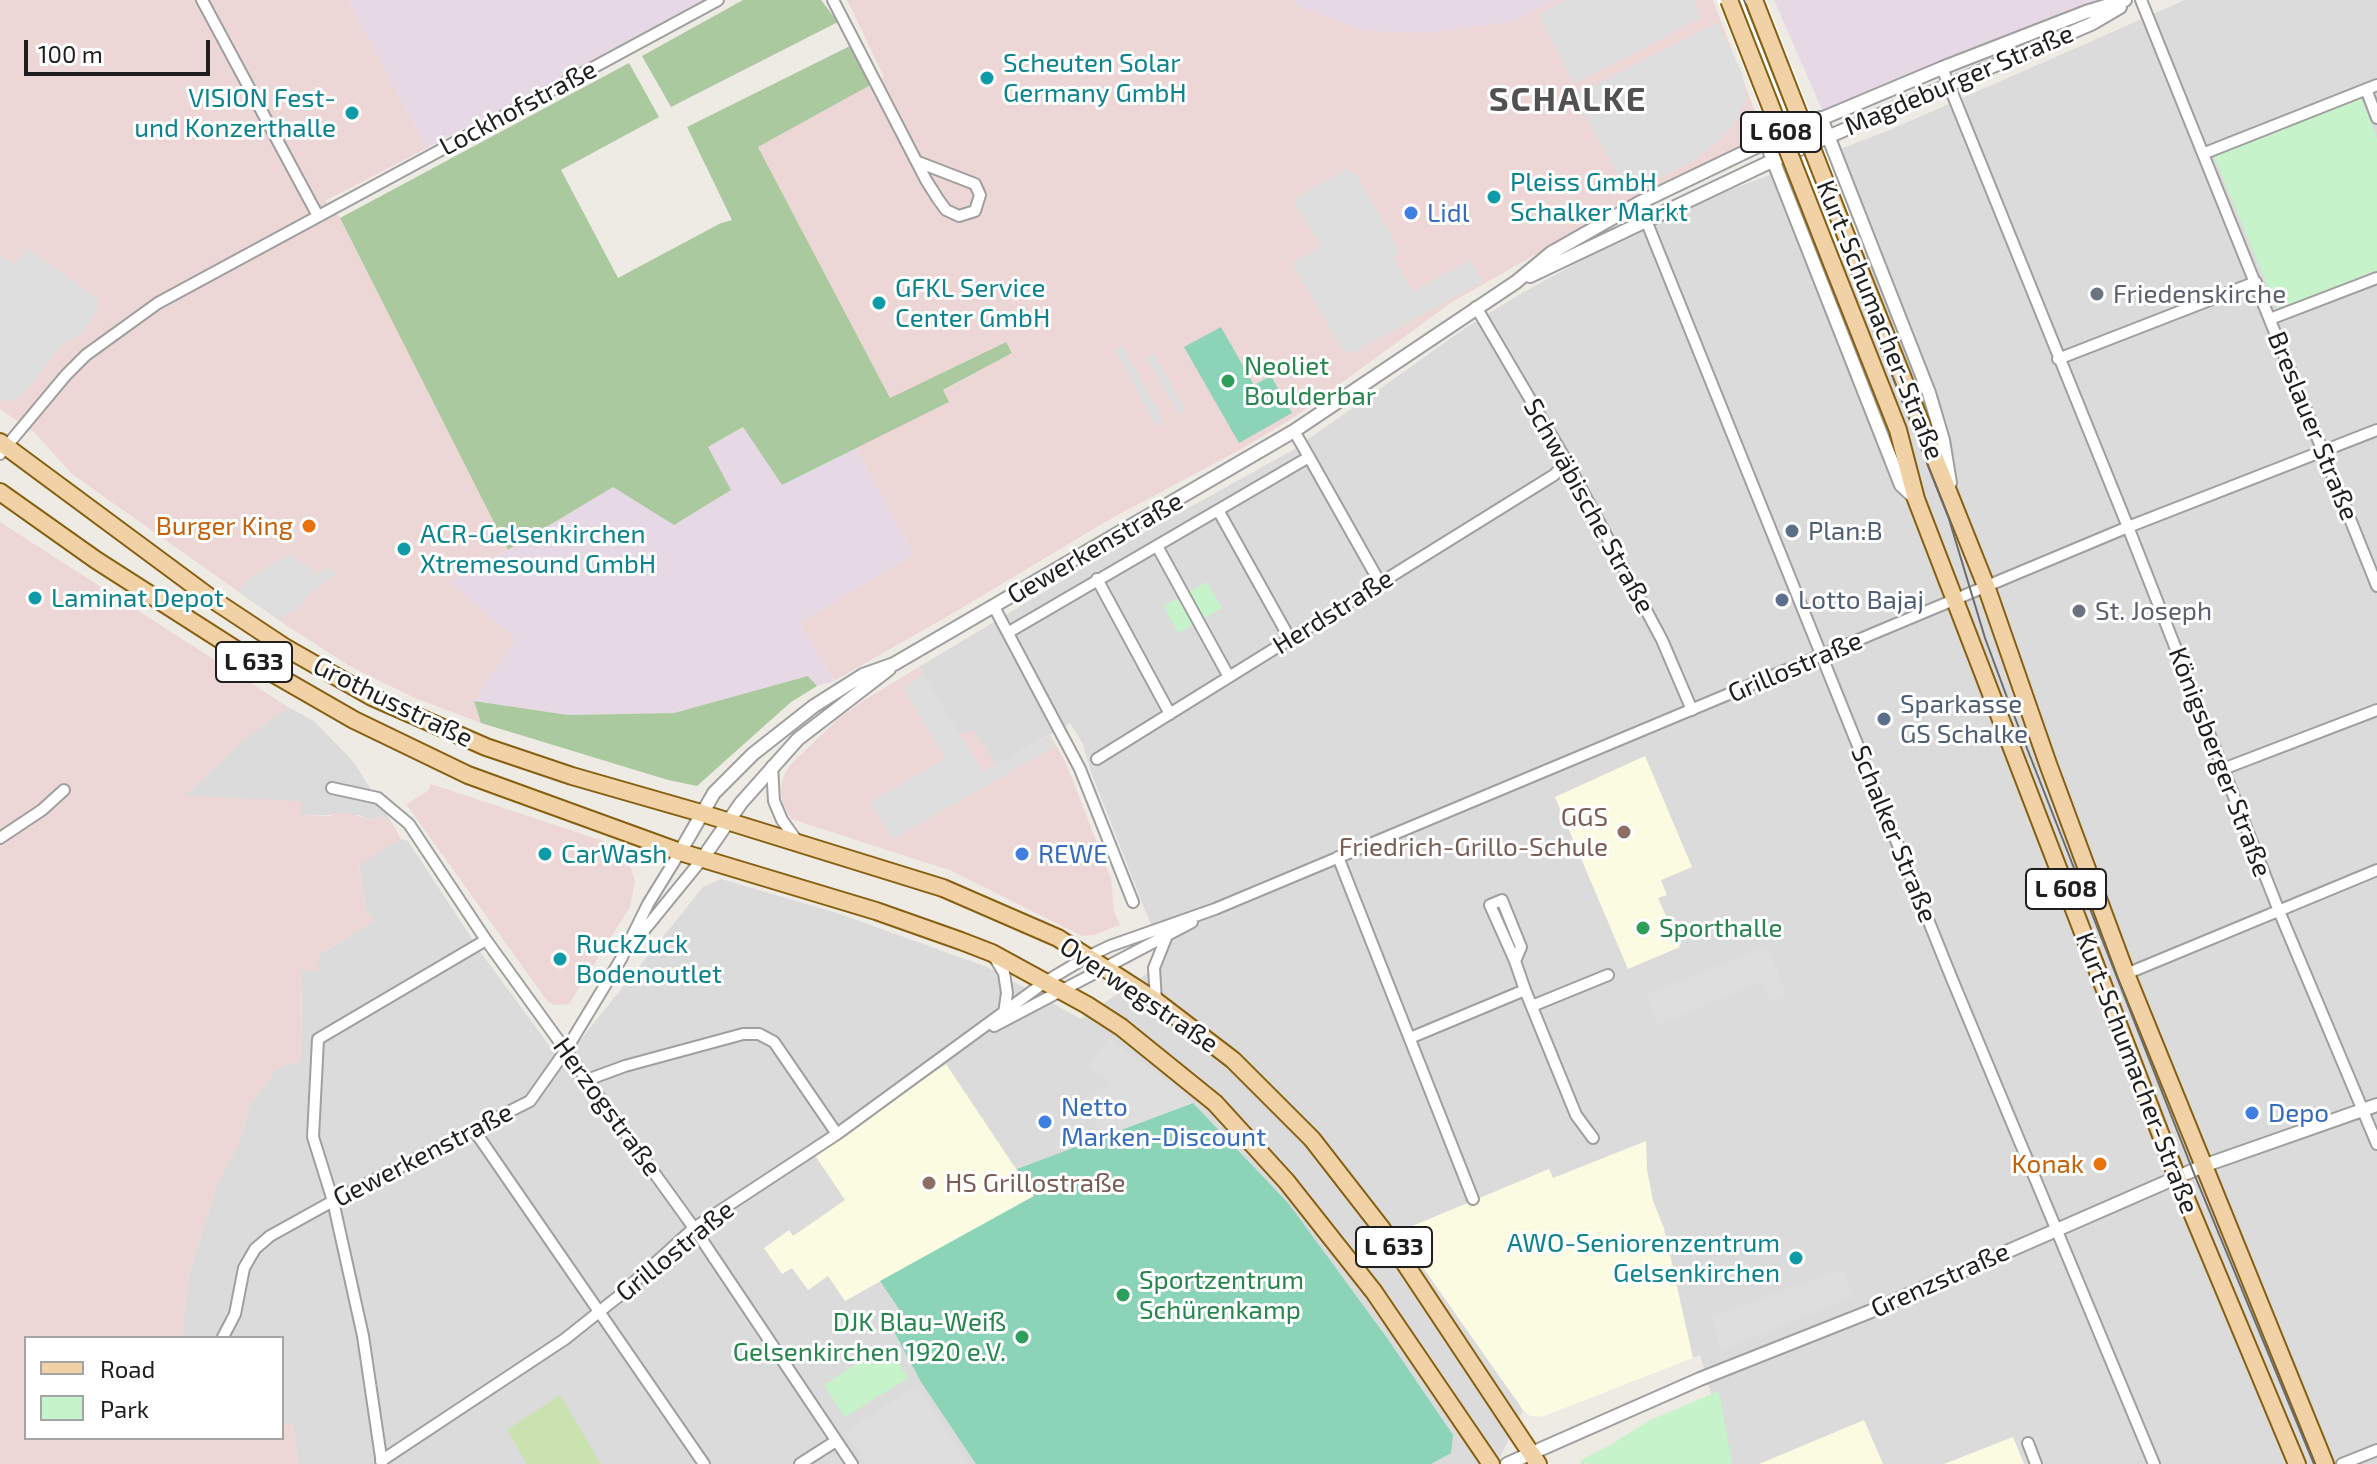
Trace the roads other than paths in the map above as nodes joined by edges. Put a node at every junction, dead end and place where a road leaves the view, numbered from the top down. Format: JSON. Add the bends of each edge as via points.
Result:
{"nodes":[{"id":1,"x":202,"y":0,"type":"edge"},
{"id":2,"x":718,"y":0,"type":"edge"},
{"id":3,"x":833,"y":0,"type":"edge"},
{"id":4,"x":1729,"y":0,"type":"edge"},
{"id":5,"x":1754,"y":0,"type":"edge"},
{"id":6,"x":2125,"y":0,"type":"edge"},
{"id":7,"x":2132,"y":0,"type":"edge"},
{"id":8,"x":2141,"y":0,"type":"edge"},
{"id":9,"x":1942,"y":68,"type":"junction"},
{"id":10,"x":1950,"y":84,"type":"junction"},
{"id":11,"x":2377,"y":85,"type":"edge"},
{"id":12,"x":2366,"y":89,"type":"junction"},
{"id":13,"x":1821,"y":118,"type":"junction"},
{"id":14,"x":2377,"y":118,"type":"edge"},
{"id":15,"x":1829,"y":137,"type":"junction"},
{"id":16,"x":1766,"y":142,"type":"junction"},
{"id":17,"x":2205,"y":153,"type":"junction"},
{"id":18,"x":1774,"y":160,"type":"junction"},
{"id":19,"x":918,"y":162,"type":"junction"},
{"id":20,"x":1639,"y":203,"type":"junction"},
{"id":21,"x":318,"y":216,"type":"junction"},
{"id":22,"x":1646,"y":219,"type":"junction"},
{"id":23,"x":2377,"y":278,"type":"edge"},
{"id":24,"x":1516,"y":282,"type":"junction"},
{"id":25,"x":2256,"y":282,"type":"junction"},
{"id":26,"x":1476,"y":307,"type":"junction"},
{"id":27,"x":2270,"y":319,"type":"junction"},
{"id":28,"x":2058,"y":359,"type":"junction"},
{"id":29,"x":2377,"y":430,"type":"edge"},
{"id":30,"x":1294,"y":431,"type":"junction"},
{"id":31,"x":2,"y":448,"type":"edge"},
{"id":32,"x":2324,"y":452,"type":"junction"},
{"id":33,"x":1309,"y":457,"type":"junction"},
{"id":34,"x":1567,"y":462,"type":"junction"},
{"id":35,"x":0,"y":492,"type":"edge"},
{"id":36,"x":1916,"y":499,"type":"junction"},
{"id":37,"x":1953,"y":506,"type":"junction"},
{"id":38,"x":1218,"y":510,"type":"junction"},
{"id":39,"x":2128,"y":527,"type":"junction"},
{"id":40,"x":1157,"y":546,"type":"junction"},
{"id":41,"x":1097,"y":579,"type":"junction"},
{"id":42,"x":1380,"y":583,"type":"junction"},
{"id":43,"x":1986,"y":586,"type":"junction"},
{"id":44,"x":2377,"y":586,"type":"edge"},
{"id":45,"x":1955,"y":601,"type":"junction"},
{"id":46,"x":994,"y":607,"type":"junction"},
{"id":47,"x":1009,"y":632,"type":"junction"},
{"id":48,"x":1290,"y":639,"type":"junction"},
{"id":49,"x":1823,"y":656,"type":"junction"},
{"id":50,"x":894,"y":664,"type":"junction"},
{"id":51,"x":1229,"y":677,"type":"junction"},
{"id":52,"x":1692,"y":710,"type":"junction"},
{"id":53,"x":2377,"y":710,"type":"edge"},
{"id":54,"x":1170,"y":714,"type":"junction"},
{"id":55,"x":1097,"y":759,"type":"dead end"},
{"id":56,"x":772,"y":766,"type":"junction"},
{"id":57,"x":2223,"y":769,"type":"junction"},
{"id":58,"x":332,"y":788,"type":"dead end"},
{"id":59,"x":64,"y":790,"type":"dead end"},
{"id":60,"x":701,"y":813,"type":"junction"},
{"id":61,"x":727,"y":822,"type":"junction"},
{"id":62,"x":0,"y":838,"type":"edge"},
{"id":63,"x":798,"y":843,"type":"junction"},
{"id":64,"x":680,"y":852,"type":"junction"},
{"id":65,"x":1338,"y":857,"type":"junction"},
{"id":66,"x":703,"y":858,"type":"junction"},
{"id":67,"x":2377,"y":870,"type":"edge"},
{"id":68,"x":1133,"y":902,"type":"dead end"},
{"id":69,"x":1215,"y":909,"type":"junction"},
{"id":70,"x":2279,"y":911,"type":"junction"},
{"id":71,"x":1166,"y":938,"type":"junction"},
{"id":72,"x":486,"y":940,"type":"junction"},
{"id":73,"x":992,"y":953,"type":"junction"},
{"id":74,"x":1087,"y":957,"type":"junction"},
{"id":75,"x":621,"y":959,"type":"junction"},
{"id":76,"x":1515,"y":961,"type":"junction"},
{"id":77,"x":1103,"y":967,"type":"junction"},
{"id":78,"x":2126,"y":974,"type":"junction"},
{"id":79,"x":1608,"y":975,"type":"dead end"},
{"id":80,"x":1045,"y":982,"type":"junction"},
{"id":81,"x":1525,"y":990,"type":"junction"},
{"id":82,"x":1061,"y":991,"type":"junction"},
{"id":83,"x":1156,"y":1001,"type":"junction"},
{"id":84,"x":1532,"y":1006,"type":"junction"},
{"id":85,"x":1004,"y":1013,"type":"junction"},
{"id":86,"x":1410,"y":1038,"type":"junction"},
{"id":87,"x":967,"y":1039,"type":"junction"},
{"id":88,"x":566,"y":1050,"type":"junction"},
{"id":89,"x":587,"y":1080,"type":"junction"},
{"id":90,"x":2377,"y":1105,"type":"edge"},
{"id":91,"x":2363,"y":1111,"type":"junction"},
{"id":92,"x":474,"y":1130,"type":"junction"},
{"id":93,"x":837,"y":1134,"type":"junction"},
{"id":94,"x":1593,"y":1138,"type":"dead end"},
{"id":95,"x":2377,"y":1144,"type":"edge"},
{"id":96,"x":2203,"y":1166,"type":"junction"},
{"id":97,"x":2177,"y":1177,"type":"junction"},
{"id":98,"x":1473,"y":1199,"type":"dead end"},
{"id":99,"x":333,"y":1201,"type":"junction"},
{"id":100,"x":694,"y":1228,"type":"junction"},
{"id":101,"x":2057,"y":1228,"type":"junction"},
{"id":102,"x":601,"y":1311,"type":"junction"},
{"id":103,"x":224,"y":1336,"type":"edge"},
{"id":104,"x":836,"y":1441,"type":"junction"},
{"id":105,"x":2028,"y":1443,"type":"dead end"},
{"id":106,"x":2377,"y":1450,"type":"edge"},
{"id":107,"x":1535,"y":1458,"type":"edge"},
{"id":108,"x":382,"y":1463,"type":"edge"},
{"id":109,"x":704,"y":1464,"type":"edge"},
{"id":110,"x":800,"y":1464,"type":"edge"},
{"id":111,"x":852,"y":1464,"type":"edge"},
{"id":112,"x":1491,"y":1464,"type":"edge"},
{"id":113,"x":1507,"y":1464,"type":"edge"},
{"id":114,"x":2036,"y":1464,"type":"edge"},
{"id":115,"x":2154,"y":1464,"type":"edge"},
{"id":116,"x":2297,"y":1464,"type":"edge"},
{"id":117,"x":2325,"y":1464,"type":"edge"},
{"id":118,"x":2342,"y":1464,"type":"edge"}],
"edges":[{"from":1,"to":21,"type":"street"},
{"from":2,"to":21,"type":"street","name":"Lockhofstraße"},
{"from":3,"to":19,"type":"street"},
{"from":4,"to":36,"type":"main road","name":"Kurt-Schumacher-Straße","number":"L 608","bridge":true,"via":[[1898,430]]},
{"from":5,"to":37,"type":"main road","name":"Kurt-Schumacher-Straße","number":"L 608","bridge":true},
{"from":6,"to":9,"type":"street","name":"Magdeburger Straße"},
{"from":7,"to":10,"type":"street","name":"Magdeburger Straße","via":[[2091,24]]},
{"from":8,"to":17,"type":"street","name":"Breslauer Straße"},
{"from":9,"to":10,"type":"street","name":"Königsberger Straße"},
{"from":9,"to":13,"type":"street","name":"Magdeburger Straße"},
{"from":10,"to":15,"type":"street","name":"Magdeburger Straße"},
{"from":10,"to":28,"type":"street","name":"Königsberger Straße"},
{"from":11,"to":12,"type":"street"},
{"from":12,"to":14,"type":"street"},
{"from":12,"to":17,"type":"street"},
{"from":13,"to":15,"type":"street","name":"Kurt-Schumacher-Straße"},
{"from":13,"to":16,"type":"street","name":"Magdeburger Straße"},
{"from":15,"to":18,"type":"street","name":"Magdeburger Straße"},
{"from":15,"to":37,"type":"street","name":"Kurt-Schumacher-Straße","via":[[1929,393]]},
{"from":16,"to":18,"type":"street","name":"Kurt-Schumacher-Straße"},
{"from":16,"to":20,"type":"street","name":"Gewerkenstraße"},
{"from":17,"to":25,"type":"street","name":"Breslauer Straße"},
{"from":18,"to":22,"type":"street","name":"Gewerkenstraße"},
{"from":18,"to":36,"type":"street","name":"Kurt-Schumacher-Straße","via":[[1901,485]]},
{"from":19,"to":19,"type":"street","via":[[946,210],[959,216],[975,211],[980,195],[975,184]]},
{"from":20,"to":22,"type":"street","name":"Schalker Straße"},
{"from":20,"to":24,"type":"street","name":"Gewerkenstraße","via":[[1551,253]]},
{"from":21,"to":31,"type":"street","name":"Lockhofstraße","via":[[124,325],[66,375]]},
{"from":22,"to":24,"type":"street","name":"Gewerkenstraße"},
{"from":22,"to":49,"type":"street","name":"Schalker Straße"},
{"from":23,"to":27,"type":"street"},
{"from":24,"to":26,"type":"street","name":"Gewerkenstraße"},
{"from":25,"to":27,"type":"street","name":"Breslauer Straße"},
{"from":25,"to":28,"type":"street"},
{"from":26,"to":30,"type":"street","name":"Gewerkenstraße"},
{"from":26,"to":34,"type":"street","name":"Schwäbische Straße"},
{"from":27,"to":32,"type":"street","name":"Breslauer Straße"},
{"from":28,"to":39,"type":"street","name":"Königsberger Straße"},
{"from":29,"to":32,"type":"street","name":"Grillostraße"},
{"from":30,"to":33,"type":"street"},
{"from":30,"to":46,"type":"street","name":"Gewerkenstraße"},
{"from":31,"to":60,"type":"main road","name":"Grothusstraße","number":"L 633","via":[[212,599],[372,697],[486,747]]},
{"from":32,"to":39,"type":"street","name":"Grillostraße"},
{"from":32,"to":44,"type":"street","name":"Breslauer Straße"},
{"from":33,"to":38,"type":"street","name":"Gewerkenstraße"},
{"from":33,"to":42,"type":"street"},
{"from":34,"to":42,"type":"street","name":"Herdstraße"},
{"from":34,"to":52,"type":"street","name":"Schwäbische Straße","via":[[1662,640]]},
{"from":35,"to":64,"type":"main road","name":"Grothusstraße","number":"L 633","via":[[210,635],[354,720],[468,775]]},
{"from":36,"to":45,"type":"main road","name":"Kurt-Schumacher-Straße","number":"L 608"},
{"from":37,"to":43,"type":"main road","name":"Kurt-Schumacher-Straße","number":"L 608"},
{"from":38,"to":40,"type":"street","name":"Gewerkenstraße"},
{"from":38,"to":48,"type":"street"},
{"from":39,"to":43,"type":"street","name":"Grillostraße"},
{"from":39,"to":57,"type":"street","name":"Königsberger Straße"},
{"from":40,"to":41,"type":"street","name":"Gewerkenstraße"},
{"from":40,"to":51,"type":"street"},
{"from":41,"to":47,"type":"street","name":"Gewerkenstraße"},
{"from":41,"to":54,"type":"street"},
{"from":42,"to":48,"type":"street","name":"Herdstraße"},
{"from":43,"to":45,"type":"street","name":"Grillostraße"},
{"from":43,"to":78,"type":"main road","name":"Kurt-Schumacher-Straße","number":"L 608"},
{"from":45,"to":49,"type":"street","name":"Grillostraße"},
{"from":45,"to":97,"type":"main road","name":"Kurt-Schumacher-Straße","number":"L 608"},
{"from":46,"to":47,"type":"street"},
{"from":46,"to":50,"type":"street","name":"Gewerkenstraße"},
{"from":47,"to":68,"type":"street","via":[[1080,769]]},
{"from":48,"to":51,"type":"street","name":"Herdstraße"},
{"from":49,"to":52,"type":"street","name":"Grillostraße"},
{"from":49,"to":101,"type":"street","name":"Schalker Straße"},
{"from":50,"to":56,"type":"street","name":"Gewerkenstraße","via":[[798,739]]},
{"from":50,"to":60,"type":"street","name":"Gewerkenstraße","via":[[863,675],[814,706],[753,754]]},
{"from":51,"to":54,"type":"street","name":"Herdstraße"},
{"from":52,"to":65,"type":"street","name":"Grillostraße"},
{"from":53,"to":57,"type":"street"},
{"from":54,"to":55,"type":"street","name":"Herdstraße"},
{"from":56,"to":61,"type":"street","name":"Gewerkenstraße"},
{"from":56,"to":63,"type":"street","via":[[774,801]]},
{"from":57,"to":70,"type":"street","name":"Königsberger Straße"},
{"from":58,"to":72,"type":"street","name":"Herzogstraße","via":[[368,794],[393,808]]},
{"from":59,"to":62,"type":"street"},
{"from":60,"to":61,"type":"main road","name":"Overwegstraße","number":"L 633"},
{"from":60,"to":64,"type":"street","name":"Gewerkenstraße"},
{"from":61,"to":63,"type":"main road","name":"Overwegstraße","number":"L 633"},
{"from":61,"to":66,"type":"street","name":"Gewerkenstraße"},
{"from":63,"to":74,"type":"main road","name":"Overwegstraße","number":"L 633","via":[[943,888],[1058,938]]},
{"from":64,"to":66,"type":"main road","name":"Overwegstraße","number":"L 633"},
{"from":64,"to":75,"type":"street","name":"Gewerkenstraße"},
{"from":65,"to":69,"type":"street","name":"Grillostraße"},
{"from":65,"to":86,"type":"street"},
{"from":66,"to":73,"type":"main road","name":"Overwegstraße","number":"L 633"},
{"from":66,"to":75,"type":"street","name":"Gewerkenstraße"},
{"from":67,"to":70,"type":"street"},
{"from":69,"to":71,"type":"street","name":"Grillostraße"},
{"from":69,"to":74,"type":"street","name":"Grillostraße"},
{"from":70,"to":78,"type":"street"},
{"from":70,"to":91,"type":"street","name":"Königsberger Straße"},
{"from":71,"to":77,"type":"street","name":"Grillostraße"},
{"from":71,"to":83,"type":"street","via":[[1154,968]]},
{"from":72,"to":88,"type":"street","name":"Herzogstraße"},
{"from":72,"to":99,"type":"street","via":[[318,1039],[313,1137]]},
{"from":73,"to":80,"type":"main road","name":"Overwegstraße","number":"L 633"},
{"from":73,"to":85,"type":"street","via":[[1004,973]]},
{"from":74,"to":77,"type":"main road","name":"Overwegstraße","number":"L 633"},
{"from":74,"to":80,"type":"street","name":"Grillostraße"},
{"from":75,"to":88,"type":"street","name":"Gewerkenstraße"},
{"from":76,"to":76,"type":"street","via":[[1521,947],[1502,900],[1490,905]]},
{"from":76,"to":81,"type":"street"},
{"from":77,"to":82,"type":"street","name":"Grillostraße"},
{"from":77,"to":83,"type":"main road","name":"Overwegstraße","number":"L 633"},
{"from":78,"to":96,"type":"main road","name":"Kurt-Schumacher-Straße","number":"L 608"},
{"from":79,"to":84,"type":"street"},
{"from":80,"to":82,"type":"main road","name":"Overwegstraße","number":"L 633"},
{"from":80,"to":85,"type":"street","name":"Grillostraße"},
{"from":81,"to":84,"type":"street"},
{"from":81,"to":86,"type":"street"},
{"from":82,"to":87,"type":"street","name":"Grillostraße"},
{"from":82,"to":112,"type":"main road","name":"Overwegstraße","number":"L 633","via":[[1121,1027],[1215,1103],[1287,1182],[1374,1292]]},
{"from":83,"to":107,"type":"main road","name":"Overwegstraße","number":"L 633","via":[[1233,1060],[1312,1139],[1382,1229]]},
{"from":84,"to":94,"type":"street","via":[[1576,1115]]},
{"from":85,"to":87,"type":"street","name":"Grillostraße"},
{"from":86,"to":98,"type":"street"},
{"from":87,"to":93,"type":"street","name":"Grillostraße"},
{"from":88,"to":89,"type":"street","name":"Herzogstraße"},
{"from":88,"to":92,"type":"street","name":"Gewerkenstraße","via":[[530,1101]]},
{"from":89,"to":93,"type":"street","via":[[743,1034],[759,1034],[774,1042]]},
{"from":89,"to":100,"type":"street","name":"Herzogstraße"},
{"from":90,"to":91,"type":"street","name":"Grenzstraße"},
{"from":91,"to":95,"type":"street","name":"Königsberger Straße"},
{"from":91,"to":96,"type":"street","name":"Grenzstraße"},
{"from":92,"to":99,"type":"street","name":"Gewerkenstraße"},
{"from":92,"to":102,"type":"street"},
{"from":93,"to":100,"type":"street","name":"Grillostraße"},
{"from":96,"to":97,"type":"street","name":"Grenzstraße"},
{"from":96,"to":117,"type":"main road","name":"Kurt-Schumacher-Straße","number":"L 608"},
{"from":97,"to":101,"type":"street","name":"Grenzstraße"},
{"from":97,"to":116,"type":"main road","name":"Kurt-Schumacher-Straße","number":"L 608"},
{"from":99,"to":103,"type":"street","name":"Gewerkenstraße","via":[[255,1249]]},
{"from":99,"to":108,"type":"street","via":[[363,1336]]},
{"from":100,"to":102,"type":"street","name":"Grillostraße"},
{"from":100,"to":104,"type":"street","name":"Herzogstraße"},
{"from":101,"to":107,"type":"street","name":"Grenzstraße","via":[[1869,1312],[1700,1379]]},
{"from":101,"to":115,"type":"street","name":"Schalker Straße"},
{"from":102,"to":108,"type":"street","name":"Grillostraße"},
{"from":102,"to":109,"type":"street"},
{"from":104,"to":110,"type":"street"},
{"from":104,"to":111,"type":"street","name":"Herzogstraße"},
{"from":105,"to":114,"type":"street"},
{"from":106,"to":118,"type":"street"},
{"from":107,"to":113,"type":"street","name":"Grenzstraße"}]}
